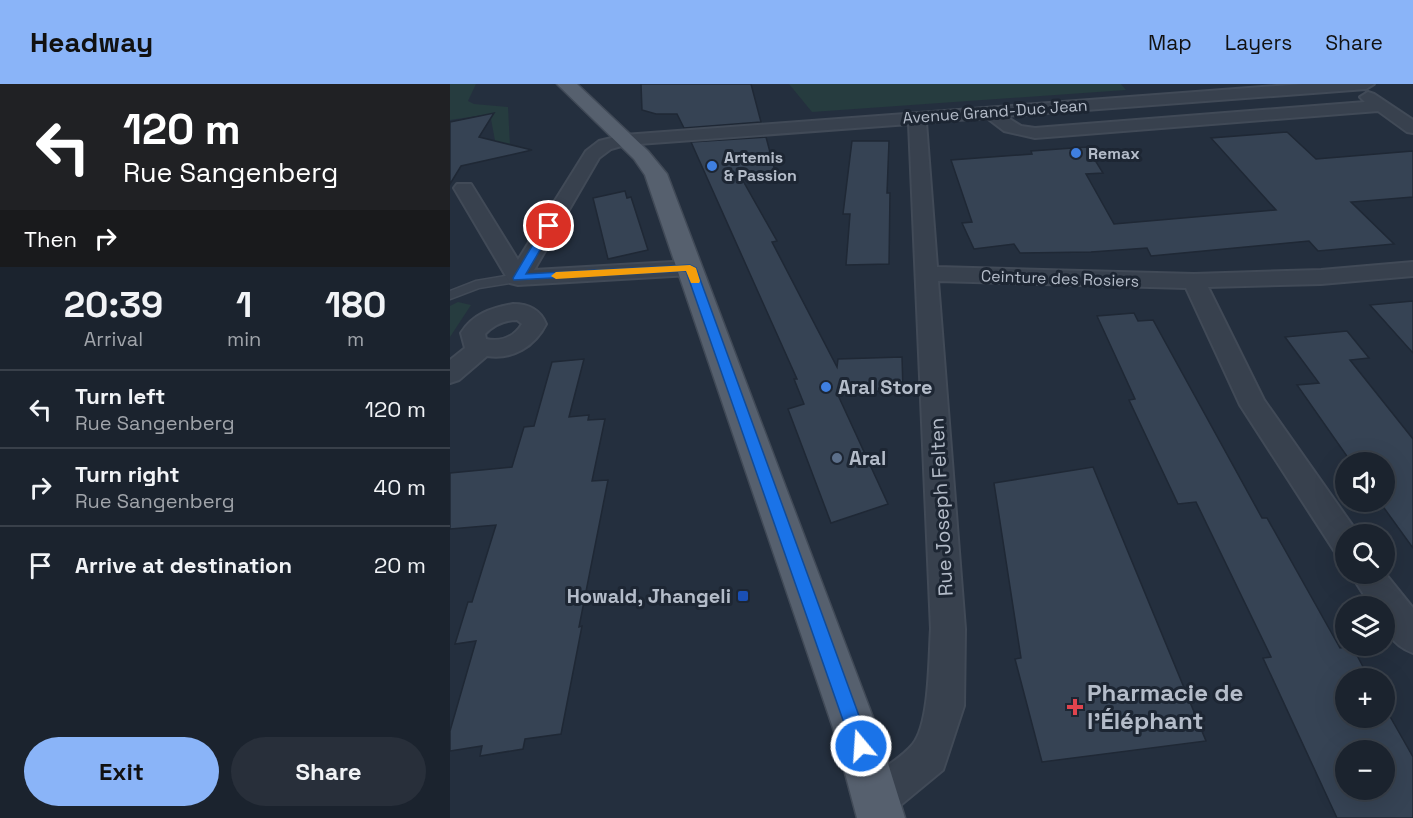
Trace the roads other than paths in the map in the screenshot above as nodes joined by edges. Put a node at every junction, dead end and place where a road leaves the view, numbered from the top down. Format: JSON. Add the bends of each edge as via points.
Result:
{"nodes":[{"id":1,"x":566,"y":84,"type":"edge"},
{"id":2,"x":1358,"y":85,"type":"edge"},
{"id":3,"x":1247,"y":88,"type":"edge"},
{"id":4,"x":1382,"y":106,"type":"junction"},
{"id":5,"x":990,"y":111,"type":"junction"},
{"id":6,"x":917,"y":117,"type":"junction"},
{"id":7,"x":1413,"y":128,"type":"edge"},
{"id":8,"x":624,"y":140,"type":"junction"},
{"id":9,"x":464,"y":188,"type":"dead end"},
{"id":10,"x":690,"y":268,"type":"junction"},
{"id":11,"x":1413,"y":269,"type":"edge"},
{"id":12,"x":927,"y":274,"type":"junction"},
{"id":13,"x":518,"y":278,"type":"junction"},
{"id":14,"x":1194,"y":281,"type":"junction"},
{"id":15,"x":450,"y":295,"type":"edge"},
{"id":16,"x":481,"y":348,"type":"dead end"},
{"id":17,"x":450,"y":374,"type":"edge"},
{"id":18,"x":1335,"y":526,"type":"edge"},
{"id":19,"x":1374,"y":584,"type":"edge"},
{"id":20,"x":1413,"y":636,"type":"edge"},
{"id":21,"x":879,"y":808,"type":"edge"}],
"edges":[{"from":1,"to":8,"type":"main road"},
{"from":2,"to":3,"type":"street","name":"Avenue Grand-Duc Jean"},
{"from":2,"to":4,"type":"street"},
{"from":3,"to":5,"type":"street","name":"Avenue Grand-Duc Jean"},
{"from":4,"to":5,"type":"street","via":[[1035,133],[1005,126]]},
{"from":4,"to":7,"type":"street"},
{"from":5,"to":6,"type":"street","name":"Avenue Grand-Duc Jean"},
{"from":6,"to":8,"type":"street","name":"Avenue Grand-Duc Jean"},
{"from":6,"to":12,"type":"street","name":"Rue Joseph Felten"},
{"from":8,"to":10,"type":"main road","via":[[656,174]]},
{"from":8,"to":13,"type":"street","name":"Avenue Grand-Duc Jean","via":[[605,145],[592,155]]},
{"from":9,"to":13,"type":"street"},
{"from":10,"to":13,"type":"street"},
{"from":10,"to":21,"type":"main road","via":[[855,728]]},
{"from":11,"to":14,"type":"street","name":"Ceinture des Rosiers"},
{"from":12,"to":14,"type":"street","name":"Ceinture des Rosiers"},
{"from":12,"to":21,"type":"street","name":"Rue Joseph Felten","via":[[948,629],[945,706],[928,756]]},
{"from":13,"to":15,"type":"lane","via":[[476,285]]},
{"from":14,"to":18,"type":"street","via":[[1253,405]]},
{"from":16,"to":17,"type":"street"},
{"from":19,"to":20,"type":"street"}]}
